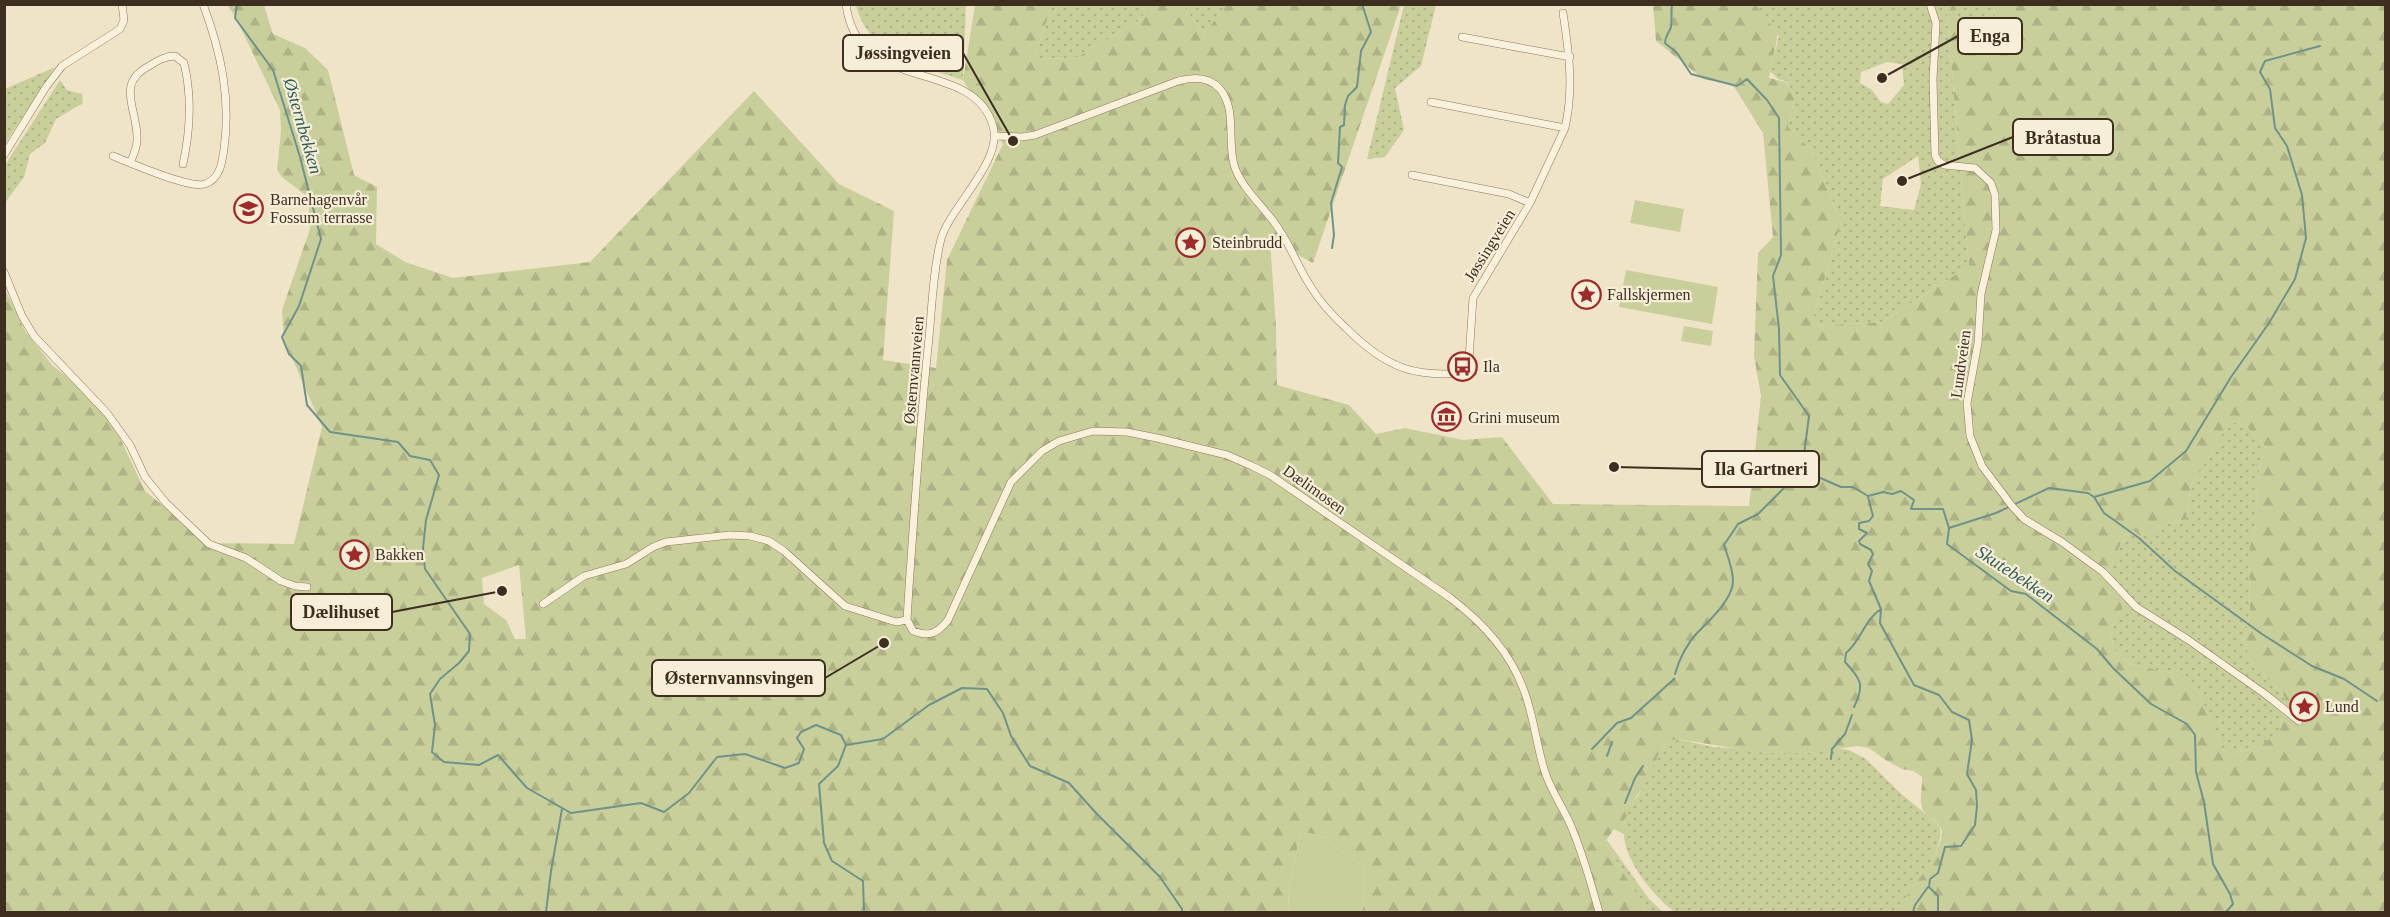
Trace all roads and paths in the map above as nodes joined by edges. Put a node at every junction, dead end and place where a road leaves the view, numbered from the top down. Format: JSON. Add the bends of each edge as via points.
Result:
{"nodes":[{"id":1,"x":122,"y":4,"type":"edge"},
{"id":2,"x":202,"y":4,"type":"edge"},
{"id":3,"x":846,"y":4,"type":"edge"},
{"id":4,"x":1930,"y":4,"type":"edge"},
{"id":5,"x":1563,"y":13,"type":"dead end"},
{"id":6,"x":1462,"y":37,"type":"dead end"},
{"id":7,"x":1570,"y":57,"type":"junction"},
{"id":8,"x":1431,"y":102,"type":"dead end"},
{"id":9,"x":1565,"y":128,"type":"junction"},
{"id":10,"x":994,"y":136,"type":"junction"},
{"id":11,"x":4,"y":155,"type":"edge"},
{"id":12,"x":113,"y":156,"type":"dead end"},
{"id":13,"x":130,"y":163,"type":"junction"},
{"id":14,"x":183,"y":164,"type":"dead end"},
{"id":15,"x":1412,"y":175,"type":"dead end"},
{"id":16,"x":1530,"y":203,"type":"junction"},
{"id":17,"x":4,"y":272,"type":"edge"},
{"id":18,"x":307,"y":587,"type":"dead end"},
{"id":19,"x":543,"y":604,"type":"dead end"},
{"id":20,"x":908,"y":623,"type":"junction"},
{"id":21,"x":2300,"y":721,"type":"dead end"},
{"id":22,"x":1599,"y":912,"type":"edge"}],
"edges":[{"from":1,"to":11,"type":"street","via":[[124,20],[120,29],[62,66]]},
{"from":2,"to":13,"type":"street","via":[[218,50],[225,89],[226,130],[220,169],[213,180],[199,185]]},
{"from":3,"to":10,"type":"street","via":[[852,30],[875,57],[973,96],[989,115]]},
{"from":4,"to":21,"type":"street","name":"Lundveien","via":[[1936,23],[1932,79],[1935,155],[1944,165],[1975,168],[1984,175],[1991,183],[1997,206],[1996,230],[1980,294],[1978,343],[1968,390],[1968,417],[1982,466],[2024,519],[2103,572],[2136,607],[2206,652]]},
{"from":5,"to":7,"type":"street","name":"Jøssingveien"},
{"from":6,"to":7,"type":"street"},
{"from":7,"to":9,"type":"street","name":"Jøssingveien"},
{"from":8,"to":9,"type":"street"},
{"from":9,"to":16,"type":"street","name":"Jøssingveien"},
{"from":10,"to":16,"type":"street","name":"Jøssingveien","via":[[1035,135],[1178,81],[1196,78],[1211,82],[1226,101],[1233,162],[1239,177],[1276,224],[1315,293],[1349,331],[1384,360],[1433,375],[1473,372],[1469,359],[1473,298]]},
{"from":10,"to":20,"type":"street","name":"Østernvannveien","via":[[984,167],[946,226],[937,261],[924,382]]},
{"from":12,"to":13,"type":"street"},
{"from":13,"to":14,"type":"street","via":[[137,141],[130,96],[132,79],[139,71],[175,56],[184,63],[189,102]]},
{"from":15,"to":16,"type":"street","via":[[1509,194]]},
{"from":17,"to":18,"type":"street","via":[[34,336],[107,413],[130,445],[148,482],[166,503],[209,544],[246,558],[281,581]]},
{"from":19,"to":20,"type":"street","via":[[584,576],[626,564],[666,542],[750,536],[784,550],[845,606]]},
{"from":20,"to":22,"type":"street","name":"Dælimosen","via":[[913,631],[926,635],[941,629],[1011,482],[1042,451],[1059,441],[1093,431],[1127,432],[1227,455],[1270,474],[1449,597],[1493,637],[1523,688],[1545,773],[1578,843]]}]}
